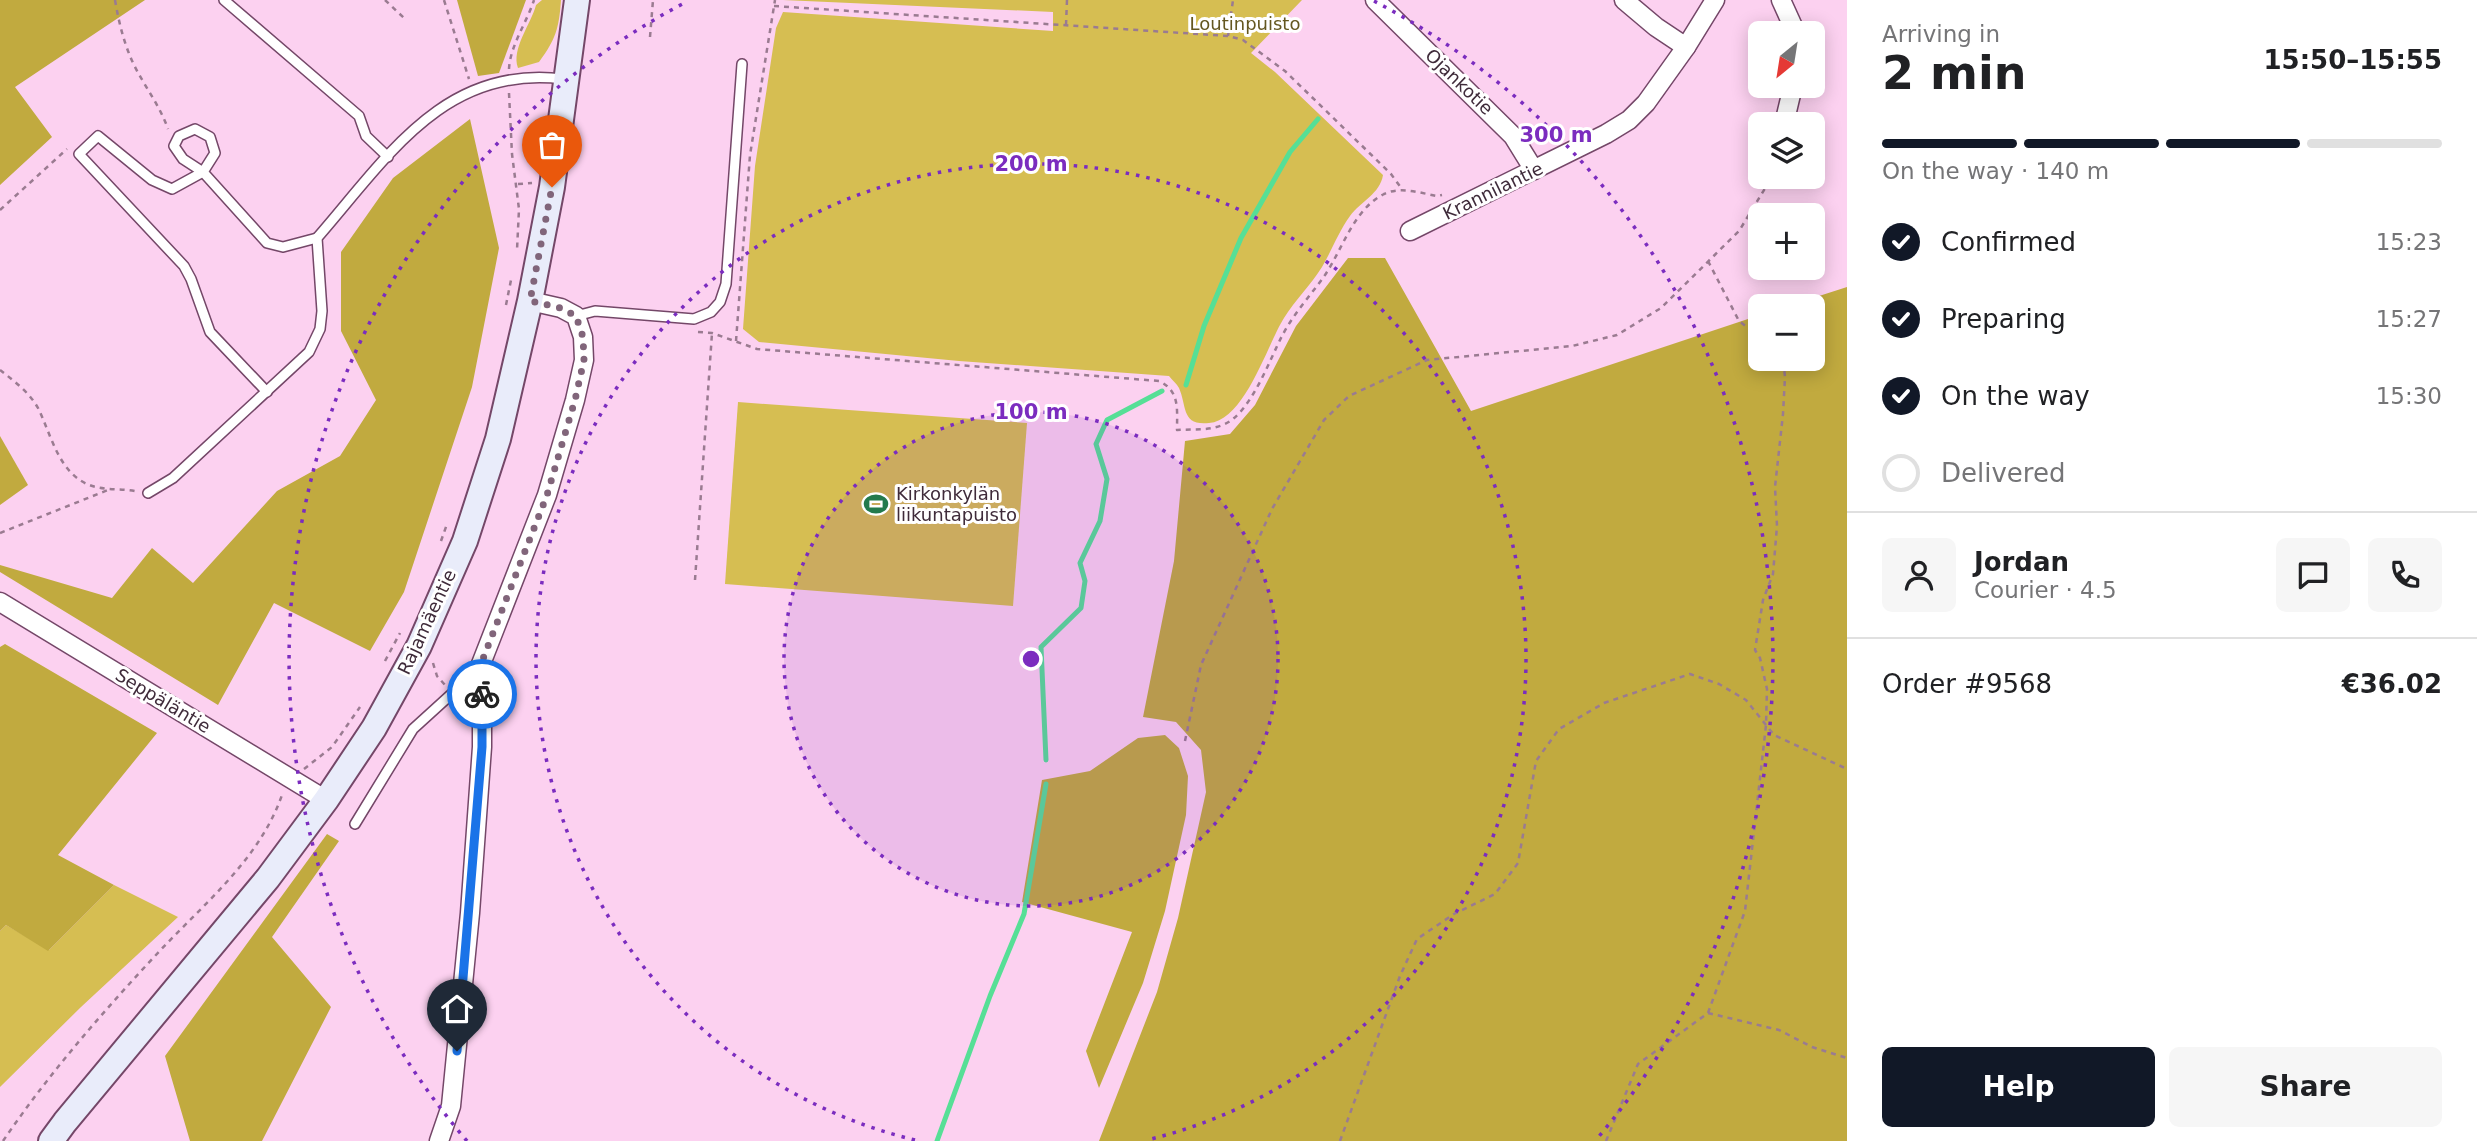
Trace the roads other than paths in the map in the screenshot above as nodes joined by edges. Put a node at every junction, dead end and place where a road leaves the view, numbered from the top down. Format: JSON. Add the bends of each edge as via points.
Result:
{"nodes":[{"id":1,"x":224,"y":0,"type":"edge"},
{"id":2,"x":577,"y":0,"type":"edge"},
{"id":3,"x":1375,"y":0,"type":"edge"},
{"id":4,"x":1624,"y":0,"type":"edge"},
{"id":5,"x":1715,"y":0,"type":"edge"},
{"id":6,"x":1781,"y":0,"type":"edge"},
{"id":7,"x":1791,"y":21,"type":"edge"},
{"id":8,"x":1686,"y":47,"type":"junction"},
{"id":9,"x":742,"y":64,"type":"dead end"},
{"id":10,"x":568,"y":79,"type":"junction"},
{"id":11,"x":388,"y":157,"type":"junction"},
{"id":12,"x":1534,"y":170,"type":"junction"},
{"id":13,"x":203,"y":172,"type":"junction"},
{"id":14,"x":1410,"y":231,"type":"dead end"},
{"id":15,"x":317,"y":238,"type":"junction"},
{"id":16,"x":530,"y":301,"type":"junction"},
{"id":17,"x":576,"y":316,"type":"junction"},
{"id":18,"x":267,"y":392,"type":"junction"},
{"id":19,"x":148,"y":493,"type":"road end"},
{"id":20,"x":0,"y":602,"type":"edge"},
{"id":21,"x":479,"y":669,"type":"junction"},
{"id":22,"x":326,"y":800,"type":"junction"},
{"id":23,"x":355,"y":824,"type":"dead end"},
{"id":24,"x":51,"y":1141,"type":"edge"},
{"id":25,"x":439,"y":1141,"type":"edge"}],
"edges":[{"from":1,"to":11,"type":"lane","via":[[359,116],[366,136]]},
{"from":2,"to":10,"type":"main road","name":"Rajamäentie"},
{"from":3,"to":12,"type":"street","name":"Ojankotie","via":[[1513,135]]},
{"from":4,"to":8,"type":"street"},
{"from":5,"to":8,"type":"street","name":"Krannilantie"},
{"from":6,"to":7,"type":"street"},
{"from":8,"to":12,"type":"street","name":"Krannilantie","via":[[1629,120]]},
{"from":9,"to":17,"type":"lane","via":[[726,284],[720,302],[694,319],[595,311]]},
{"from":10,"to":11,"type":"lane","via":[[541,76],[472,89],[436,109]]},
{"from":10,"to":16,"type":"main road","name":"Rajamäentie"},
{"from":11,"to":15,"type":"lane"},
{"from":12,"to":14,"type":"street","name":"Krannilantie"},
{"from":13,"to":13,"type":"lane","via":[[215,153],[210,137],[195,129],[179,136],[174,146],[183,159]]},
{"from":13,"to":15,"type":"lane","via":[[267,243],[283,247]]},
{"from":13,"to":18,"type":"lane","via":[[172,189],[152,180],[98,136],[79,154],[184,266],[210,332]]},
{"from":15,"to":18,"type":"lane","via":[[320,329],[309,352]]},
{"from":16,"to":17,"type":"street"},
{"from":16,"to":22,"type":"main road","name":"Rajamäentie","via":[[498,439],[465,541],[419,646],[374,728]]},
{"from":17,"to":21,"type":"street","via":[[584,360],[575,400],[547,495]]},
{"from":18,"to":19,"type":"lane","via":[[173,478]]},
{"from":20,"to":22,"type":"street","name":"Seppäläntie"},
{"from":21,"to":23,"type":"lane","via":[[413,729]]},
{"from":21,"to":25,"type":"street","via":[[482,747],[470,913],[451,1106]]},
{"from":22,"to":24,"type":"main road","name":"Rajamäentie","via":[[268,878]]}]}
